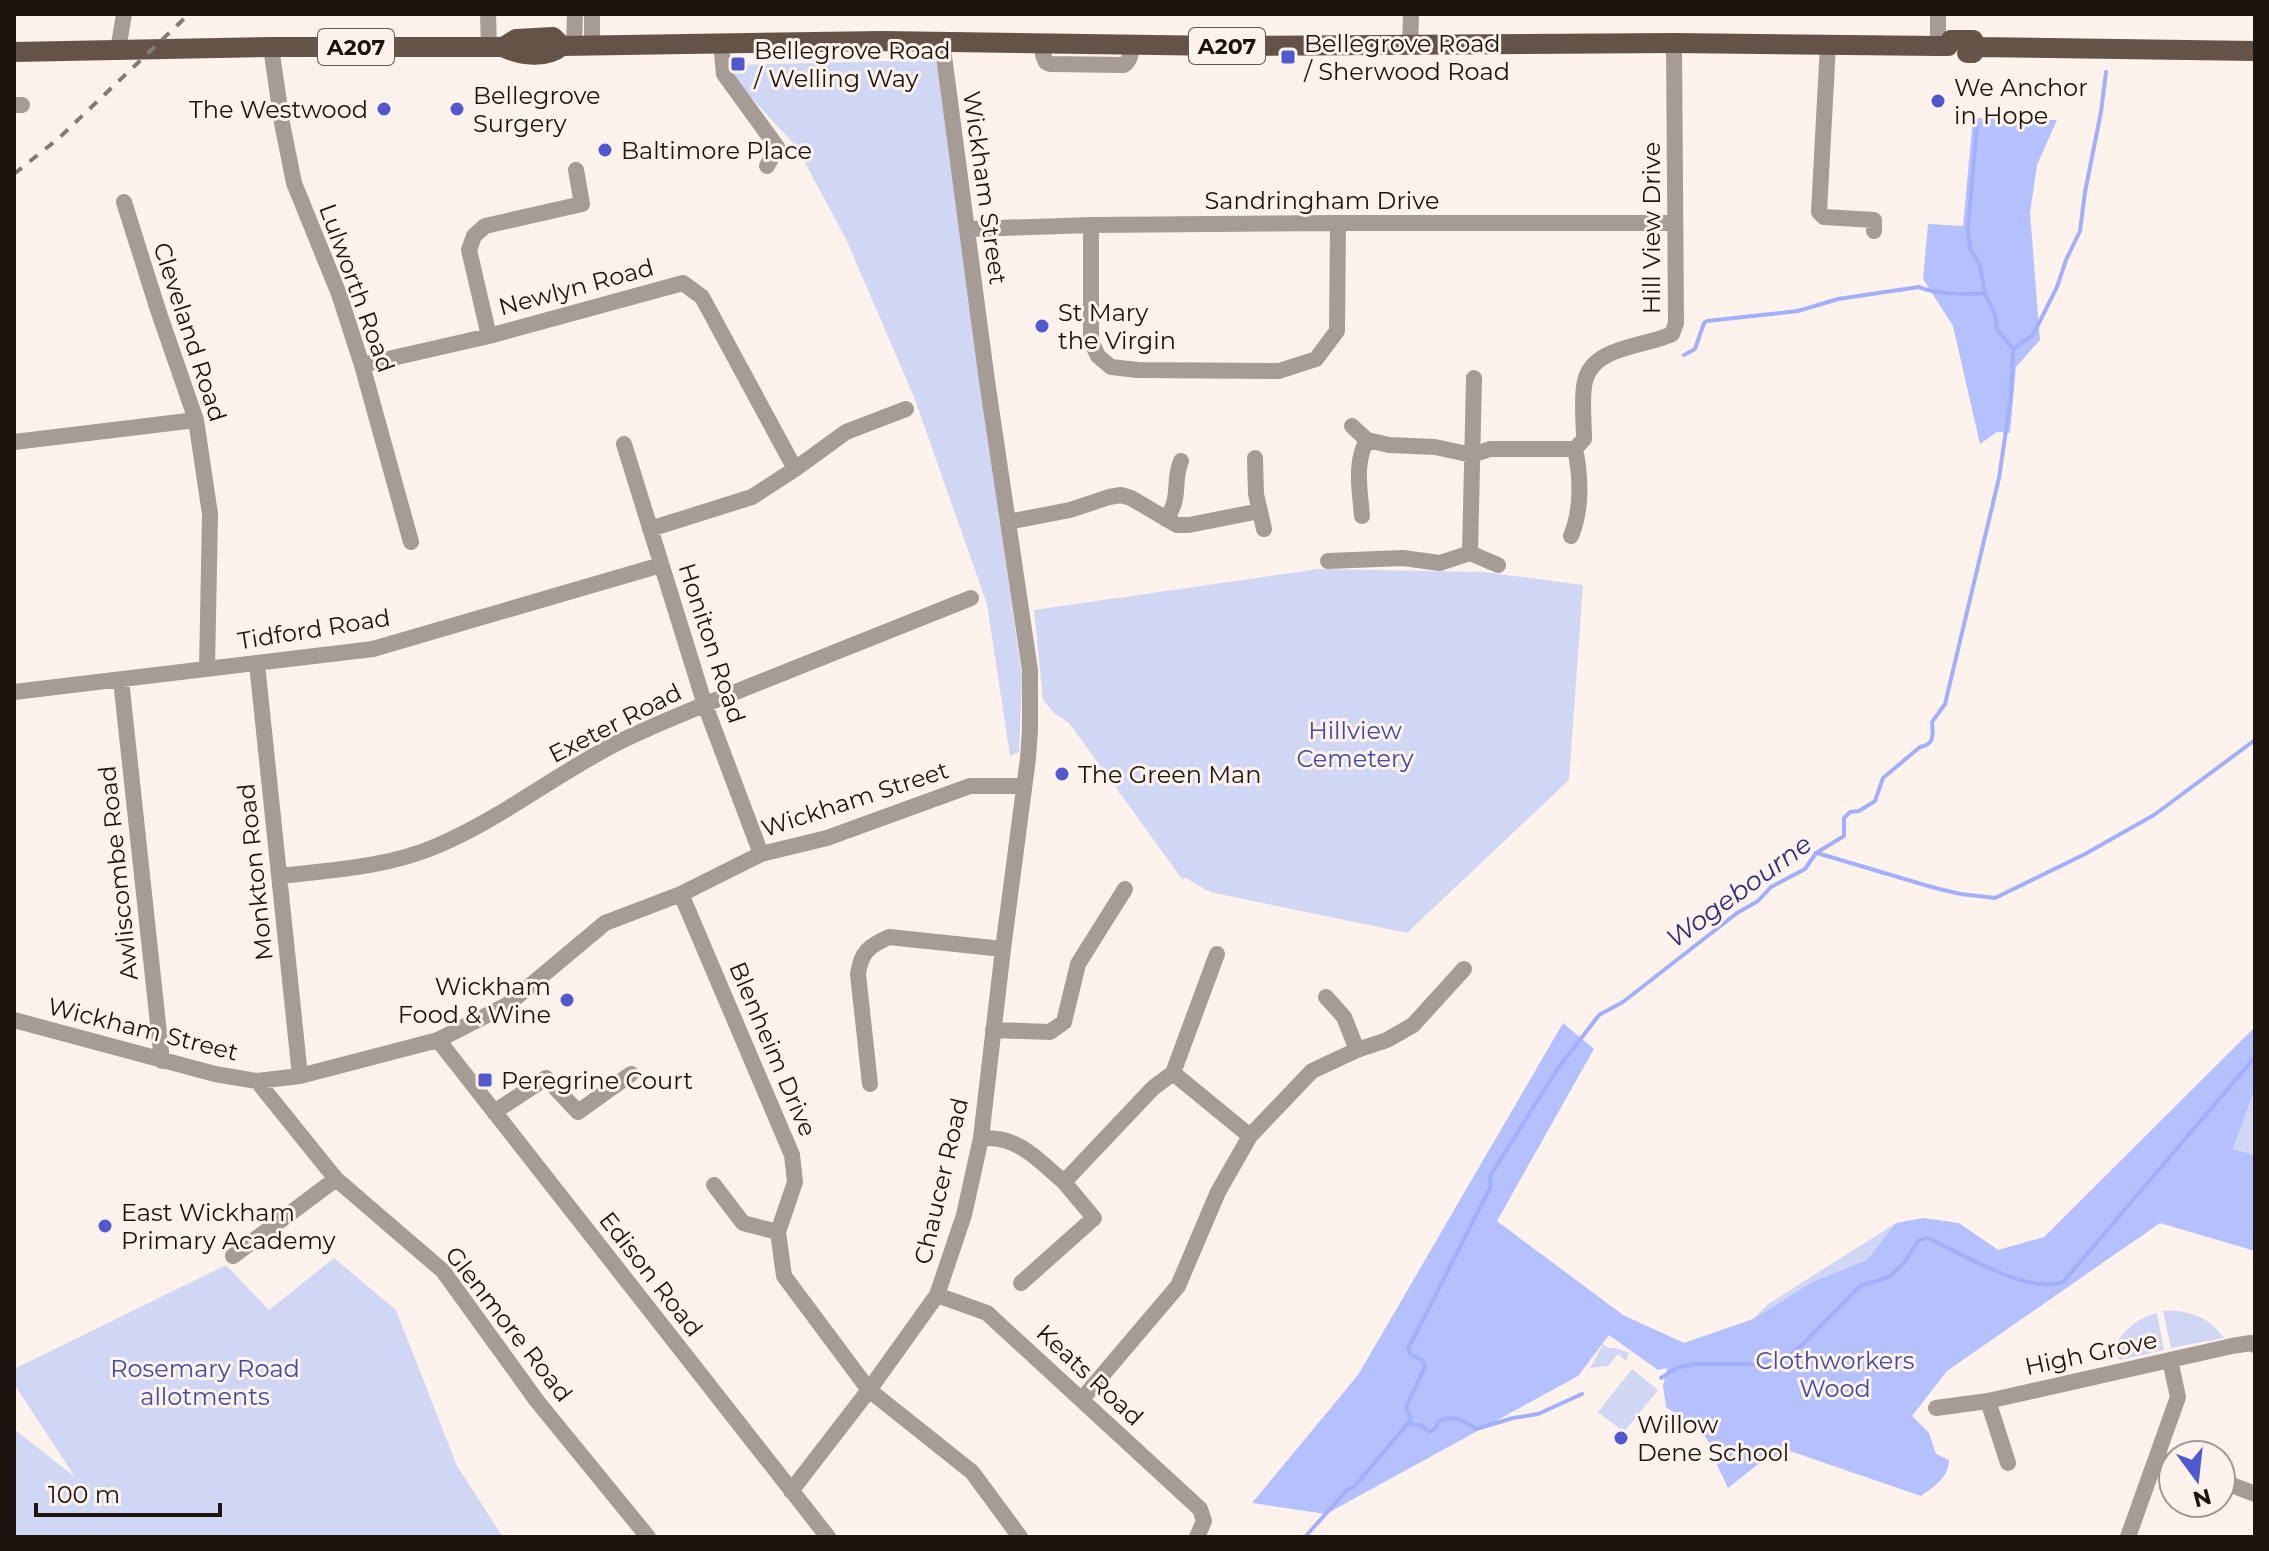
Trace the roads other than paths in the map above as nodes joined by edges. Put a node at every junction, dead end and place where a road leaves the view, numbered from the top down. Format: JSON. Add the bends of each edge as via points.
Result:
{"nodes":[{"id":1,"x":124,"y":14,"type":"edge"},
{"id":2,"x":488,"y":14,"type":"edge"},
{"id":3,"x":575,"y":14,"type":"edge"},
{"id":4,"x":592,"y":14,"type":"edge"},
{"id":5,"x":1411,"y":14,"type":"edge"},
{"id":6,"x":1938,"y":14,"type":"edge"},
{"id":7,"x":942,"y":41,"type":"junction"},
{"id":8,"x":721,"y":43,"type":"junction"},
{"id":9,"x":1674,"y":43,"type":"junction"},
{"id":10,"x":1828,"y":44,"type":"junction"},
{"id":11,"x":576,"y":46,"type":"junction"},
{"id":12,"x":1410,"y":46,"type":"junction"},
{"id":13,"x":1943,"y":46,"type":"junction"},
{"id":14,"x":271,"y":47,"type":"junction"},
{"id":15,"x":496,"y":47,"type":"junction"},
{"id":16,"x":118,"y":50,"type":"junction"},
{"id":17,"x":2255,"y":51,"type":"edge"},
{"id":18,"x":14,"y":52,"type":"edge"},
{"id":19,"x":767,"y":166,"type":"dead end"},
{"id":20,"x":576,"y":170,"type":"dead end"},
{"id":21,"x":124,"y":202,"type":"dead end"},
{"id":22,"x":1874,"y":220,"type":"dead end"},
{"id":23,"x":1338,"y":223,"type":"junction"},
{"id":24,"x":1675,"y":223,"type":"junction"},
{"id":25,"x":1091,"y":225,"type":"junction"},
{"id":26,"x":968,"y":229,"type":"junction"},
{"id":27,"x":489,"y":336,"type":"junction"},
{"id":28,"x":362,"y":365,"type":"junction"},
{"id":29,"x":1474,"y":378,"type":"dead end"},
{"id":30,"x":906,"y":409,"type":"dead end"},
{"id":31,"x":196,"y":420,"type":"junction"},
{"id":32,"x":1352,"y":426,"type":"dead end"},
{"id":33,"x":1367,"y":440,"type":"junction"},
{"id":34,"x":14,"y":442,"type":"edge"},
{"id":35,"x":624,"y":444,"type":"dead end"},
{"id":36,"x":1575,"y":449,"type":"junction"},
{"id":37,"x":1472,"y":455,"type":"junction"},
{"id":38,"x":1255,"y":458,"type":"dead end"},
{"id":39,"x":1181,"y":461,"type":"dead end"},
{"id":40,"x":795,"y":469,"type":"junction"},
{"id":41,"x":1260,"y":511,"type":"junction"},
{"id":42,"x":1362,"y":516,"type":"dead end"},
{"id":43,"x":1166,"y":519,"type":"junction"},
{"id":44,"x":1008,"y":522,"type":"junction"},
{"id":45,"x":650,"y":529,"type":"junction"},
{"id":46,"x":1264,"y":529,"type":"dead end"},
{"id":47,"x":1571,"y":536,"type":"dead end"},
{"id":48,"x":411,"y":542,"type":"dead end"},
{"id":49,"x":1470,"y":553,"type":"junction"},
{"id":50,"x":1328,"y":561,"type":"dead end"},
{"id":51,"x":661,"y":565,"type":"junction"},
{"id":52,"x":1498,"y":565,"type":"dead end"},
{"id":53,"x":971,"y":598,"type":"dead end"},
{"id":54,"x":257,"y":664,"type":"junction"},
{"id":55,"x":207,"y":669,"type":"junction"},
{"id":56,"x":121,"y":680,"type":"junction"},
{"id":57,"x":14,"y":692,"type":"edge"},
{"id":58,"x":705,"y":705,"type":"junction"},
{"id":59,"x":1024,"y":786,"type":"junction"},
{"id":60,"x":761,"y":854,"type":"junction"},
{"id":61,"x":279,"y":876,"type":"junction"},
{"id":62,"x":1125,"y":889,"type":"dead end"},
{"id":63,"x":681,"y":894,"type":"junction"},
{"id":64,"x":1003,"y":949,"type":"junction"},
{"id":65,"x":1217,"y":954,"type":"dead end"},
{"id":66,"x":1464,"y":969,"type":"dead end"},
{"id":67,"x":1326,"y":997,"type":"dead end"},
{"id":68,"x":14,"y":1020,"type":"edge"},
{"id":69,"x":993,"y":1030,"type":"junction"},
{"id":70,"x":438,"y":1040,"type":"junction"},
{"id":71,"x":1357,"y":1050,"type":"junction"},
{"id":72,"x":162,"y":1061,"type":"junction"},
{"id":73,"x":1173,"y":1073,"type":"junction"},
{"id":74,"x":631,"y":1074,"type":"dead end"},
{"id":75,"x":300,"y":1076,"type":"junction"},
{"id":76,"x":257,"y":1081,"type":"junction"},
{"id":77,"x":870,"y":1084,"type":"dead end"},
{"id":78,"x":494,"y":1112,"type":"junction"},
{"id":79,"x":1250,"y":1136,"type":"junction"},
{"id":80,"x":981,"y":1138,"type":"junction"},
{"id":81,"x":336,"y":1179,"type":"junction"},
{"id":82,"x":1064,"y":1182,"type":"junction"},
{"id":83,"x":714,"y":1185,"type":"dead end"},
{"id":84,"x":778,"y":1232,"type":"junction"},
{"id":85,"x":233,"y":1256,"type":"dead end"},
{"id":86,"x":1021,"y":1283,"type":"dead end"},
{"id":87,"x":937,"y":1295,"type":"junction"},
{"id":88,"x":2255,"y":1345,"type":"edge"},
{"id":89,"x":2170,"y":1360,"type":"junction"},
{"id":90,"x":869,"y":1390,"type":"junction"},
{"id":91,"x":1082,"y":1399,"type":"junction"},
{"id":92,"x":1988,"y":1401,"type":"junction"},
{"id":93,"x":1936,"y":1408,"type":"dead end"},
{"id":94,"x":2169,"y":1439,"type":"edge"},
{"id":95,"x":2008,"y":1463,"type":"dead end"},
{"id":96,"x":2157,"y":1477,"type":"edge"},
{"id":97,"x":791,"y":1491,"type":"junction"},
{"id":98,"x":648,"y":1537,"type":"edge"},
{"id":99,"x":828,"y":1537,"type":"edge"},
{"id":100,"x":1020,"y":1537,"type":"edge"},
{"id":101,"x":1197,"y":1537,"type":"edge"},
{"id":102,"x":2128,"y":1537,"type":"edge"}],
"edges":[{"from":1,"to":16,"type":"street"},
{"from":2,"to":15,"type":"street"},
{"from":3,"to":11,"type":"street"},
{"from":4,"to":11,"type":"street"},
{"from":5,"to":12,"type":"street"},
{"from":6,"to":13,"type":"street"},
{"from":7,"to":8,"type":"main road","number":"A207"},
{"from":7,"to":12,"type":"main road","number":"A207"},
{"from":7,"to":26,"type":"street","name":"Wickham Street"},
{"from":8,"to":11,"type":"main road","number":"A207"},
{"from":8,"to":19,"type":"street","via":[[724,74],[777,147]]},
{"from":9,"to":10,"type":"main road","number":"A207"},
{"from":9,"to":12,"type":"main road","number":"A207"},
{"from":9,"to":24,"type":"street","name":"Hill View Drive"},
{"from":10,"to":13,"type":"main road","number":"A207"},
{"from":10,"to":22,"type":"street","via":[[1819,212],[1824,217]]},
{"from":11,"to":15,"type":"main road","number":"A207","via":[[553,37],[516,39]]},
{"from":13,"to":17,"type":"main road","number":"A207","via":[[1951,53],[1973,53],[1977,47]]},
{"from":14,"to":15,"type":"main road","number":"A207"},
{"from":14,"to":16,"type":"main road","number":"A207"},
{"from":14,"to":28,"type":"street","name":"Lulworth Road","via":[[294,183]]},
{"from":16,"to":18,"type":"main road","number":"A207"},
{"from":20,"to":27,"type":"street","via":[[582,204],[485,226],[474,236],[469,250]]},
{"from":21,"to":31,"type":"street","name":"Cleveland Road"},
{"from":23,"to":24,"type":"street","name":"Sandringham Drive"},
{"from":23,"to":25,"type":"street","name":"Sandringham Drive"},
{"from":23,"to":25,"type":"street","via":[[1337,331],[1316,359],[1279,371],[1111,367],[1091,341]]},
{"from":24,"to":36,"type":"street","name":"Hill View Drive","via":[[1675,339],[1616,351],[1591,368],[1585,382],[1584,439]]},
{"from":25,"to":26,"type":"street","name":"Sandringham Drive"},
{"from":26,"to":44,"type":"street","name":"Wickham Street"},
{"from":27,"to":28,"type":"street","name":"Newlyn Road"},
{"from":27,"to":40,"type":"street","name":"Newlyn Road","via":[[683,283],[702,297]]},
{"from":28,"to":48,"type":"street","name":"Lulworth Road"},
{"from":29,"to":37,"type":"street"},
{"from":30,"to":40,"type":"street","via":[[846,432]]},
{"from":31,"to":34,"type":"street"},
{"from":31,"to":55,"type":"street","name":"Cleveland Road","via":[[210,514]]},
{"from":32,"to":33,"type":"street"},
{"from":33,"to":37,"type":"street"},
{"from":33,"to":42,"type":"street","via":[[1359,470]]},
{"from":35,"to":45,"type":"street","name":"Honiton Road"},
{"from":36,"to":37,"type":"street","via":[[1490,449]]},
{"from":36,"to":47,"type":"street","name":"Hill View Drive","via":[[1580,472]]},
{"from":37,"to":49,"type":"street"},
{"from":38,"to":41,"type":"street"},
{"from":39,"to":43,"type":"street","via":[[1177,498]]},
{"from":40,"to":45,"type":"street","via":[[752,497]]},
{"from":41,"to":43,"type":"street","via":[[1189,525]]},
{"from":41,"to":46,"type":"street"},
{"from":43,"to":44,"type":"street","via":[[1121,495]]},
{"from":44,"to":59,"type":"street","name":"Wickham Street","via":[[1030,670]]},
{"from":45,"to":51,"type":"street","name":"Honiton Road"},
{"from":49,"to":50,"type":"street","via":[[1440,563],[1403,558]]},
{"from":49,"to":52,"type":"street"},
{"from":51,"to":54,"type":"street","name":"Tidford Road","via":[[373,649]]},
{"from":51,"to":58,"type":"street","name":"Honiton Road"},
{"from":53,"to":58,"type":"street","name":"Exeter Road"},
{"from":54,"to":55,"type":"street","name":"Tidford Road"},
{"from":54,"to":61,"type":"street","name":"Monkton Road"},
{"from":55,"to":56,"type":"street","name":"Tidford Road"},
{"from":56,"to":57,"type":"street","name":"Tidford Road"},
{"from":56,"to":72,"type":"street","name":"Awliscombe Road"},
{"from":58,"to":60,"type":"street","name":"Honiton Road"},
{"from":58,"to":61,"type":"street","name":"Exeter Road","via":[[622,741],[440,845],[360,868]]},
{"from":59,"to":60,"type":"street","name":"Wickham Street","via":[[970,786],[827,838]]},
{"from":59,"to":64,"type":"street","name":"Chaucer Road"},
{"from":60,"to":63,"type":"street","name":"Wickham Street"},
{"from":61,"to":75,"type":"street","name":"Monkton Road"},
{"from":62,"to":69,"type":"street","via":[[1078,964],[1064,1022],[1050,1032]]},
{"from":63,"to":70,"type":"street","name":"Wickham Street","via":[[605,923],[507,1005]]},
{"from":63,"to":84,"type":"street","name":"Blenheim Drive","via":[[792,1155],[795,1182]]},
{"from":64,"to":69,"type":"street","name":"Chaucer Road"},
{"from":64,"to":77,"type":"street","via":[[889,937],[873,944],[860,959],[858,974]]},
{"from":65,"to":73,"type":"street"},
{"from":66,"to":71,"type":"street","via":[[1413,1025]]},
{"from":67,"to":71,"type":"street","via":[[1344,1017]]},
{"from":68,"to":72,"type":"street","name":"Wickham Street"},
{"from":69,"to":80,"type":"street","name":"Chaucer Road"},
{"from":70,"to":75,"type":"street","name":"Wickham Street"},
{"from":70,"to":78,"type":"street","name":"Edison Road"},
{"from":71,"to":79,"type":"street","via":[[1312,1071]]},
{"from":72,"to":76,"type":"street","name":"Wickham Street"},
{"from":73,"to":79,"type":"street"},
{"from":73,"to":82,"type":"street"},
{"from":74,"to":78,"type":"street","via":[[578,1112],[546,1078]]},
{"from":75,"to":76,"type":"street","name":"Wickham Street"},
{"from":76,"to":81,"type":"street","name":"Glenmore Road"},
{"from":78,"to":97,"type":"street","name":"Edison Road"},
{"from":79,"to":91,"type":"street","via":[[1218,1192],[1178,1286]]},
{"from":80,"to":82,"type":"street","via":[[1012,1143]]},
{"from":80,"to":87,"type":"street","name":"Chaucer Road","via":[[964,1215]]},
{"from":81,"to":85,"type":"street"},
{"from":81,"to":98,"type":"street","name":"Glenmore Road","via":[[443,1271],[537,1401]]},
{"from":82,"to":86,"type":"street","via":[[1094,1218]]},
{"from":83,"to":84,"type":"street","via":[[743,1223]]},
{"from":84,"to":90,"type":"street","name":"Blenheim Drive","via":[[784,1276]]},
{"from":87,"to":90,"type":"street","name":"Chaucer Road"},
{"from":87,"to":91,"type":"street","name":"Keats Road","via":[[987,1313]]},
{"from":88,"to":89,"type":"street","name":"High Grove"},
{"from":89,"to":92,"type":"street","name":"High Grove"},
{"from":89,"to":94,"type":"street","via":[[2178,1397]]},
{"from":90,"to":97,"type":"street","name":"Chaucer Road"},
{"from":90,"to":100,"type":"street","name":"Blenheim Drive","via":[[972,1472]]},
{"from":91,"to":101,"type":"street","name":"Keats Road","via":[[1200,1509],[1204,1521]]},
{"from":92,"to":93,"type":"street","name":"High Grove"},
{"from":92,"to":95,"type":"street"},
{"from":96,"to":102,"type":"street"},
{"from":97,"to":99,"type":"street","name":"Edison Road"}]}
